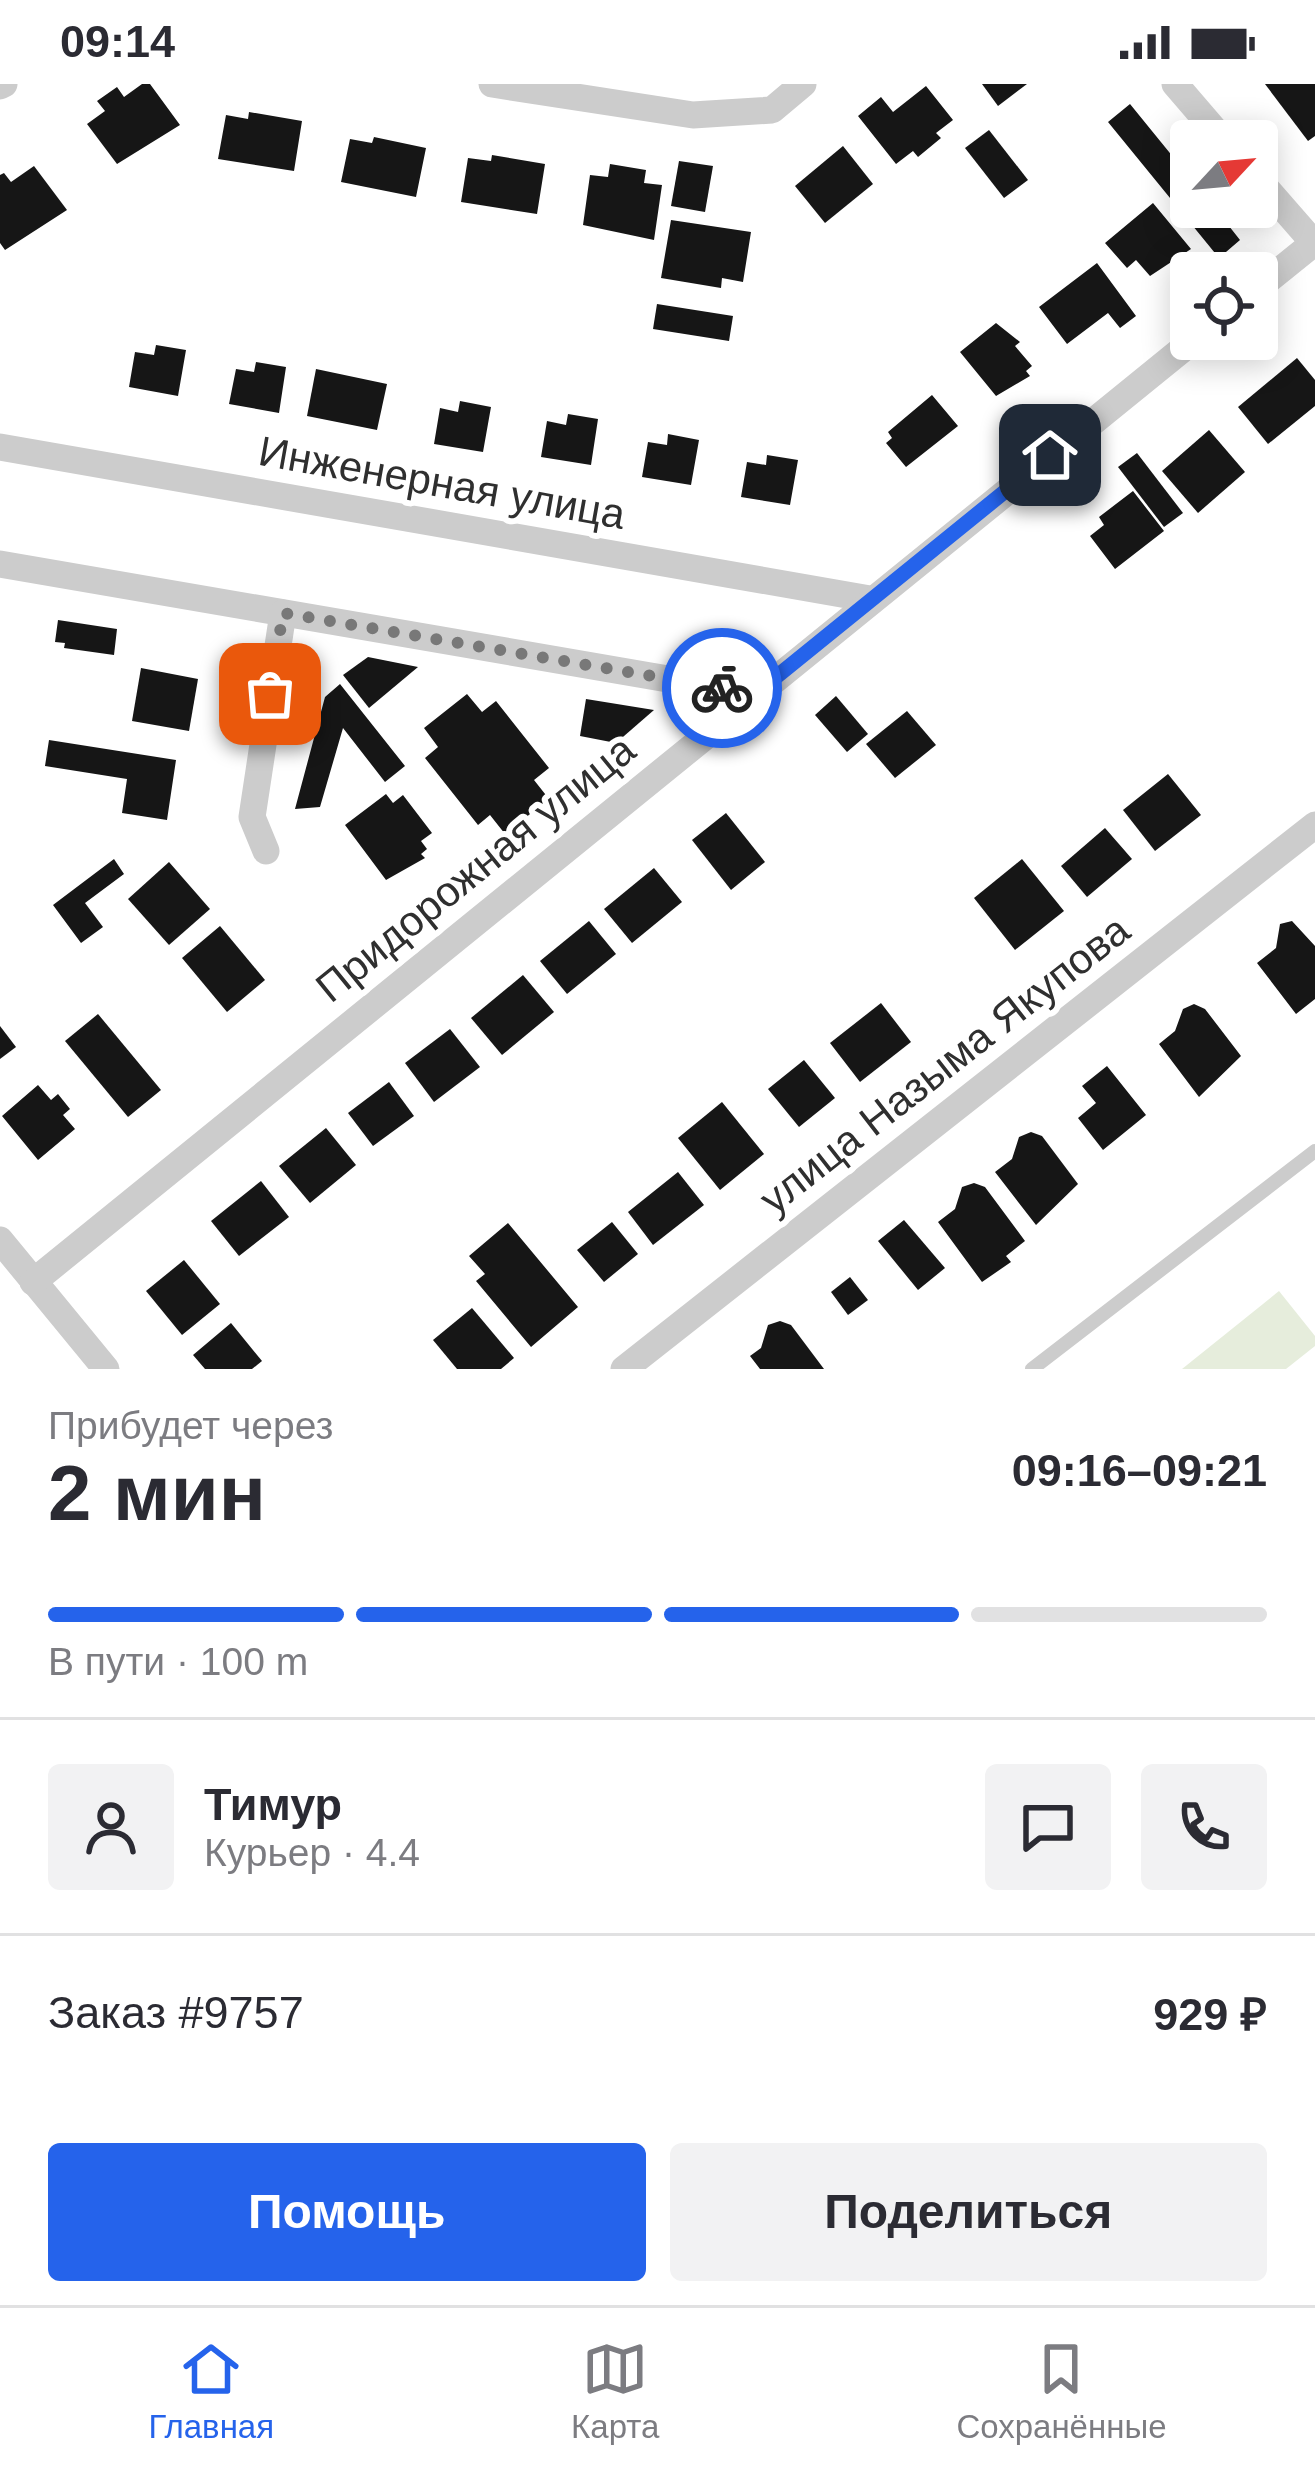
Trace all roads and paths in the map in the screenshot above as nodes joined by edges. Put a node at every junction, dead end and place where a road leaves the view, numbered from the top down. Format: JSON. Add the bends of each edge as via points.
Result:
{"nodes":[{"id":1,"x":492,"y":84,"type":"edge"},
{"id":2,"x":803,"y":84,"type":"edge"},
{"id":3,"x":1174,"y":84,"type":"edge"},
{"id":4,"x":1206,"y":120,"type":"edge"},
{"id":5,"x":1278,"y":209,"type":"edge"},
{"id":6,"x":1310,"y":255,"type":"edge"},
{"id":7,"x":1278,"y":276,"type":"edge"},
{"id":8,"x":1170,"y":359,"type":"edge"},
{"id":9,"x":0,"y":447,"type":"edge"},
{"id":10,"x":0,"y":564,"type":"edge"},
{"id":11,"x":870,"y":599,"type":"junction"},
{"id":12,"x":283,"y":613,"type":"junction"},
{"id":13,"x":755,"y":694,"type":"junction"},
{"id":14,"x":1315,"y":825,"type":"edge"},
{"id":15,"x":266,"y":851,"type":"dead end"},
{"id":16,"x":1315,"y":1151,"type":"edge"},
{"id":17,"x":0,"y":1240,"type":"edge"},
{"id":18,"x":33,"y":1282,"type":"junction"},
{"id":19,"x":106,"y":1369,"type":"edge"},
{"id":20,"x":624,"y":1369,"type":"edge"},
{"id":21,"x":1032,"y":1369,"type":"edge"}],
"edges":[{"from":1,"to":2,"type":"street","via":[[693,115],[772,110]]},
{"from":3,"to":4,"type":"street"},
{"from":5,"to":6,"type":"street"},
{"from":6,"to":7,"type":"street"},
{"from":8,"to":11,"type":"street","name":"Придорожная улица"},
{"from":9,"to":11,"type":"street","name":"Инженерная улица"},
{"from":10,"to":12,"type":"street"},
{"from":11,"to":13,"type":"street","name":"Придорожная улица"},
{"from":12,"to":13,"type":"street"},
{"from":12,"to":15,"type":"street","via":[[252,817]]},
{"from":13,"to":18,"type":"street","name":"Придорожная улица"},
{"from":14,"to":20,"type":"street","name":"улица Назыма Якупова"},
{"from":16,"to":21,"type":"lane"},
{"from":17,"to":18,"type":"street"},
{"from":18,"to":19,"type":"street"}]}
